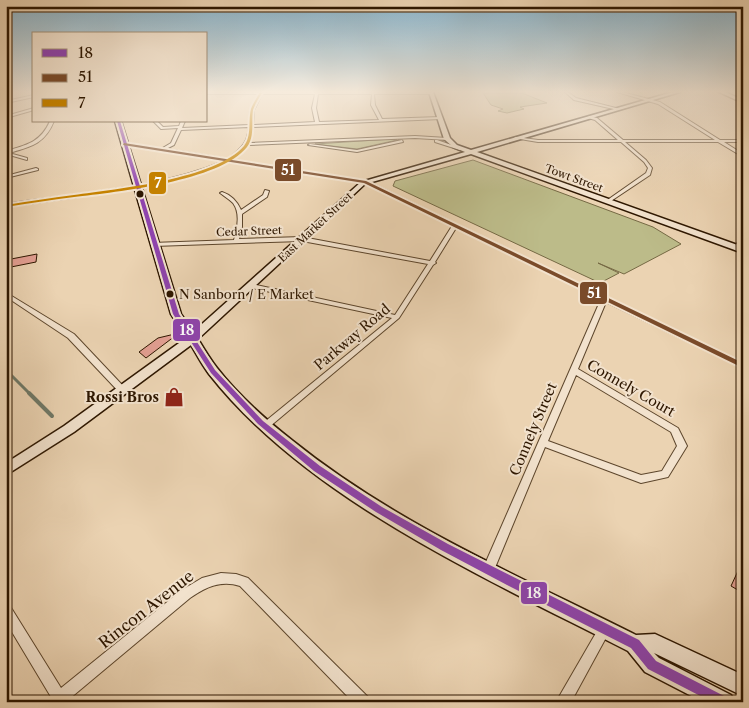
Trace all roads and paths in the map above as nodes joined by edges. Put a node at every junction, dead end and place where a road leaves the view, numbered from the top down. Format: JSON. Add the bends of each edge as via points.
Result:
{"nodes":[{"id":1,"x":51,"y":125,"type":"edge"},
{"id":2,"x":119,"y":125,"type":"edge"},
{"id":3,"x":159,"y":125,"type":"edge"},
{"id":4,"x":181,"y":125,"type":"edge"},
{"id":5,"x":271,"y":125,"type":"edge"},
{"id":6,"x":443,"y":125,"type":"edge"},
{"id":7,"x":561,"y":125,"type":"edge"},
{"id":8,"x":603,"y":125,"type":"edge"},
{"id":9,"x":693,"y":125,"type":"edge"},
{"id":10,"x":250,"y":126,"type":"junction"},
{"id":11,"x":180,"y":128,"type":"junction"},
{"id":12,"x":420,"y":137,"type":"junction"},
{"id":13,"x":391,"y":138,"type":"junction"},
{"id":14,"x":428,"y":138,"type":"junction"},
{"id":15,"x":516,"y":138,"type":"junction"},
{"id":16,"x":448,"y":139,"type":"junction"},
{"id":17,"x":321,"y":141,"type":"junction"},
{"id":18,"x":622,"y":141,"type":"junction"},
{"id":19,"x":718,"y":141,"type":"junction"},
{"id":20,"x":743,"y":141,"type":"edge"},
{"id":21,"x":397,"y":142,"type":"junction"},
{"id":22,"x":288,"y":143,"type":"junction"},
{"id":23,"x":124,"y":144,"type":"junction"},
{"id":24,"x":247,"y":144,"type":"junction"},
{"id":25,"x":317,"y":146,"type":"junction"},
{"id":26,"x":162,"y":150,"type":"junction"},
{"id":27,"x":464,"y":150,"type":"junction"},
{"id":28,"x":6,"y":153,"type":"edge"},
{"id":29,"x":743,"y":156,"type":"edge"},
{"id":30,"x":26,"y":159,"type":"dead end"},
{"id":31,"x":228,"y":160,"type":"junction"},
{"id":32,"x":36,"y":169,"type":"dead end"},
{"id":33,"x":6,"y":177,"type":"edge"},
{"id":34,"x":365,"y":182,"type":"junction"},
{"id":35,"x":137,"y":186,"type":"junction"},
{"id":36,"x":266,"y":191,"type":"dead end"},
{"id":37,"x":222,"y":192,"type":"dead end"},
{"id":38,"x":608,"y":202,"type":"junction"},
{"id":39,"x":6,"y":206,"type":"edge"},
{"id":40,"x":240,"y":213,"type":"junction"},
{"id":41,"x":455,"y":226,"type":"junction"},
{"id":42,"x":302,"y":239,"type":"junction"},
{"id":43,"x":743,"y":240,"type":"edge"},
{"id":44,"x":236,"y":241,"type":"junction"},
{"id":45,"x":154,"y":244,"type":"junction"},
{"id":46,"x":740,"y":249,"type":"edge"},
{"id":47,"x":433,"y":262,"type":"junction"},
{"id":48,"x":252,"y":286,"type":"junction"},
{"id":49,"x":10,"y":297,"type":"dead end"},
{"id":50,"x":604,"y":299,"type":"junction"},
{"id":51,"x":397,"y":317,"type":"junction"},
{"id":52,"x":191,"y":340,"type":"junction"},
{"id":53,"x":743,"y":366,"type":"edge"},
{"id":54,"x":573,"y":370,"type":"junction"},
{"id":55,"x":123,"y":391,"type":"junction"},
{"id":56,"x":265,"y":426,"type":"junction"},
{"id":57,"x":542,"y":442,"type":"junction"},
{"id":58,"x":6,"y":470,"type":"edge"},
{"id":59,"x":488,"y":571,"type":"junction"},
{"id":60,"x":6,"y":610,"type":"edge"},
{"id":61,"x":604,"y":628,"type":"junction"},
{"id":62,"x":635,"y":644,"type":"junction"},
{"id":63,"x":743,"y":686,"type":"edge"},
{"id":64,"x":61,"y":700,"type":"edge"},
{"id":65,"x":364,"y":702,"type":"edge"},
{"id":66,"x":562,"y":702,"type":"edge"},
{"id":67,"x":724,"y":702,"type":"edge"}],
"edges":[{"from":1,"to":28,"type":"street","via":[[43,138]]},
{"from":2,"to":23,"type":"main road"},
{"from":3,"to":11,"type":"street","via":[[162,128]]},
{"from":4,"to":11,"type":"street"},
{"from":5,"to":10,"type":"street"},
{"from":6,"to":16,"type":"main road"},
{"from":7,"to":15,"type":"main road","name":"East Market Street"},
{"from":8,"to":18,"type":"street"},
{"from":9,"to":19,"type":"street"},
{"from":10,"to":11,"type":"street"},
{"from":10,"to":24,"type":"street"},
{"from":11,"to":26,"type":"street","via":[[172,145]]},
{"from":12,"to":13,"type":"street"},
{"from":12,"to":14,"type":"street"},
{"from":12,"to":21,"type":"street"},
{"from":13,"to":17,"type":"street"},
{"from":13,"to":21,"type":"street","via":[[399,140]]},
{"from":14,"to":16,"type":"street"},
{"from":14,"to":27,"type":"street"},
{"from":15,"to":18,"type":"street"},
{"from":15,"to":27,"type":"main road","name":"East Market Street"},
{"from":16,"to":27,"type":"main road","name":"Towt Street"},
{"from":17,"to":22,"type":"street"},
{"from":17,"to":25,"type":"street","via":[[313,143]]},
{"from":18,"to":19,"type":"street"},
{"from":18,"to":38,"type":"street","via":[[650,170]]},
{"from":19,"to":20,"type":"street"},
{"from":19,"to":29,"type":"street"},
{"from":21,"to":25,"type":"street","via":[[354,151]]},
{"from":22,"to":24,"type":"street"},
{"from":22,"to":25,"type":"street"},
{"from":23,"to":26,"type":"street"},
{"from":23,"to":35,"type":"main road"},
{"from":24,"to":31,"type":"street"},
{"from":26,"to":31,"type":"street"},
{"from":27,"to":34,"type":"main road","name":"East Market Street"},
{"from":27,"to":38,"type":"main road","name":"Towt Street"},
{"from":28,"to":30,"type":"street"},
{"from":31,"to":34,"type":"street"},
{"from":31,"to":35,"type":"street","via":[[188,175]]},
{"from":32,"to":33,"type":"street"},
{"from":34,"to":41,"type":"street"},
{"from":34,"to":42,"type":"main road","name":"East Market Street"},
{"from":35,"to":39,"type":"street"},
{"from":35,"to":45,"type":"main road"},
{"from":36,"to":40,"type":"street","via":[[265,196]]},
{"from":37,"to":40,"type":"street"},
{"from":38,"to":46,"type":"main road","name":"Towt Street"},
{"from":40,"to":44,"type":"street","via":[[242,220]]},
{"from":41,"to":47,"type":"street","name":"Parkway Road"},
{"from":41,"to":50,"type":"street"},
{"from":42,"to":44,"type":"street","name":"Cedar Street"},
{"from":42,"to":47,"type":"street","name":"Cedar Street"},
{"from":42,"to":48,"type":"main road","name":"East Market Street"},
{"from":43,"to":46,"type":"street"},
{"from":44,"to":45,"type":"street","name":"Cedar Street"},
{"from":45,"to":52,"type":"main road","via":[[175,312]]},
{"from":47,"to":51,"type":"street","name":"Parkway Road"},
{"from":48,"to":51,"type":"street"},
{"from":48,"to":52,"type":"main road","name":"East Market Street"},
{"from":49,"to":55,"type":"street","via":[[71,336]]},
{"from":50,"to":53,"type":"street"},
{"from":50,"to":54,"type":"street","name":"Connely Street"},
{"from":51,"to":56,"type":"street","name":"Parkway Road"},
{"from":52,"to":55,"type":"main road","name":"East Market Street"},
{"from":52,"to":56,"type":"main road","via":[[226,385]]},
{"from":54,"to":57,"type":"street","name":"Connely Street"},
{"from":54,"to":57,"type":"street","name":"Connely Court","via":[[675,430],[682,446],[665,474],[640,480]]},
{"from":55,"to":58,"type":"main road","name":"East Market Street"},
{"from":56,"to":59,"type":"main road","via":[[378,509]]},
{"from":57,"to":59,"type":"street","name":"Connely Street"},
{"from":59,"to":61,"type":"main road"},
{"from":60,"to":64,"type":"street"},
{"from":61,"to":62,"type":"main road"},
{"from":61,"to":66,"type":"street"},
{"from":62,"to":63,"type":"main road","via":[[655,643]]},
{"from":62,"to":67,"type":"main road","via":[[652,665]]},
{"from":64,"to":65,"type":"street","name":"Rincon Avenue","via":[[186,594],[207,581],[227,578],[244,582]]}]}
